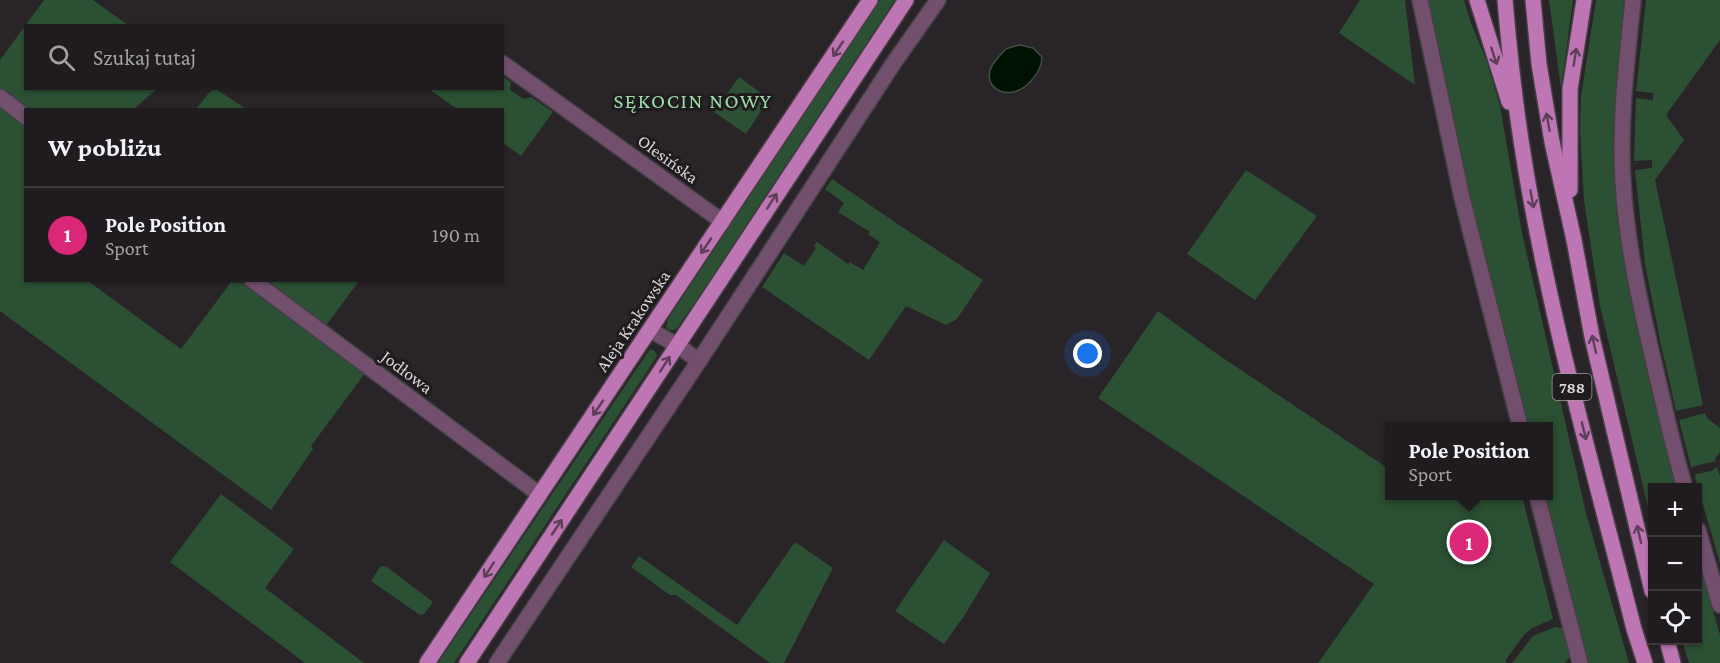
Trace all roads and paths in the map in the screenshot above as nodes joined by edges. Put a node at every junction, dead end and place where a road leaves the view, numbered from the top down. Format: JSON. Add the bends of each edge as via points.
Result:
{"nodes":[{"id":1,"x":870,"y":0,"type":"edge"},
{"id":2,"x":906,"y":0,"type":"edge"},
{"id":3,"x":938,"y":0,"type":"edge"},
{"id":4,"x":1420,"y":0,"type":"edge"},
{"id":5,"x":1477,"y":0,"type":"edge"},
{"id":6,"x":1505,"y":0,"type":"edge"},
{"id":7,"x":1533,"y":0,"type":"edge"},
{"id":8,"x":1584,"y":0,"type":"edge"},
{"id":9,"x":1633,"y":0,"type":"edge"},
{"id":10,"x":504,"y":64,"type":"edge"},
{"id":11,"x":0,"y":97,"type":"edge"},
{"id":12,"x":24,"y":115,"type":"edge"},
{"id":13,"x":1521,"y":142,"type":"junction"},
{"id":14,"x":723,"y":222,"type":"junction"},
{"id":15,"x":1574,"y":240,"type":"junction"},
{"id":16,"x":255,"y":282,"type":"edge"},
{"id":17,"x":650,"y":330,"type":"junction"},
{"id":18,"x":677,"y":345,"type":"junction"},
{"id":19,"x":699,"y":361,"type":"junction"},
{"id":20,"x":1519,"y":422,"type":"edge"},
{"id":21,"x":1683,"y":483,"type":"edge"},
{"id":22,"x":540,"y":494,"type":"junction"},
{"id":23,"x":1538,"y":500,"type":"edge"},
{"id":24,"x":1700,"y":537,"type":"edge"},
{"id":25,"x":1648,"y":570,"type":"edge"},
{"id":26,"x":1720,"y":605,"type":"edge"},
{"id":27,"x":1668,"y":645,"type":"edge"},
{"id":28,"x":427,"y":663,"type":"edge"},
{"id":29,"x":467,"y":663,"type":"edge"},
{"id":30,"x":498,"y":663,"type":"edge"},
{"id":31,"x":1580,"y":663,"type":"edge"},
{"id":32,"x":1645,"y":663,"type":"edge"},
{"id":33,"x":1673,"y":663,"type":"edge"}],
"edges":[{"from":1,"to":14,"type":"main road","name":"Aleja Krakowska","one_way":true},
{"from":18,"to":2,"type":"main road","one_way":true},
{"from":3,"to":19,"type":"street"},
{"from":4,"to":20,"type":"street","via":[[1462,198]]},
{"from":5,"to":13,"type":"main road","one_way":true},
{"from":6,"to":13,"type":"main road","number":"788"},
{"from":15,"to":7,"type":"main road","number":"788","one_way":true,"via":[[1545,102]]},
{"from":15,"to":8,"type":"main road","one_way":true,"via":[[1569,166],[1570,89]]},
{"from":9,"to":21,"type":"street","via":[[1622,136],[1627,225],[1644,320]]},
{"from":10,"to":14,"type":"street","name":"Olesińska"},
{"from":11,"to":12,"type":"street"},
{"from":13,"to":32,"type":"main road","number":"788","one_way":true,"via":[[1563,349]]},
{"from":14,"to":17,"type":"main road","name":"Aleja Krakowska","one_way":true},
{"from":25,"to":15,"type":"main road","number":"788","one_way":true,"via":[[1592,337]]},
{"from":16,"to":22,"type":"street","name":"Jodłowa"},
{"from":17,"to":18,"type":"street"},
{"from":17,"to":22,"type":"main road","name":"Aleja Krakowska","one_way":true},
{"from":18,"to":19,"type":"street"},
{"from":29,"to":18,"type":"main road","one_way":true},
{"from":19,"to":30,"type":"street"},
{"from":22,"to":28,"type":"main road","name":"Aleja Krakowska","one_way":true},
{"from":23,"to":31,"type":"street"},
{"from":24,"to":26,"type":"street"},
{"from":27,"to":33,"type":"main road"}]}
